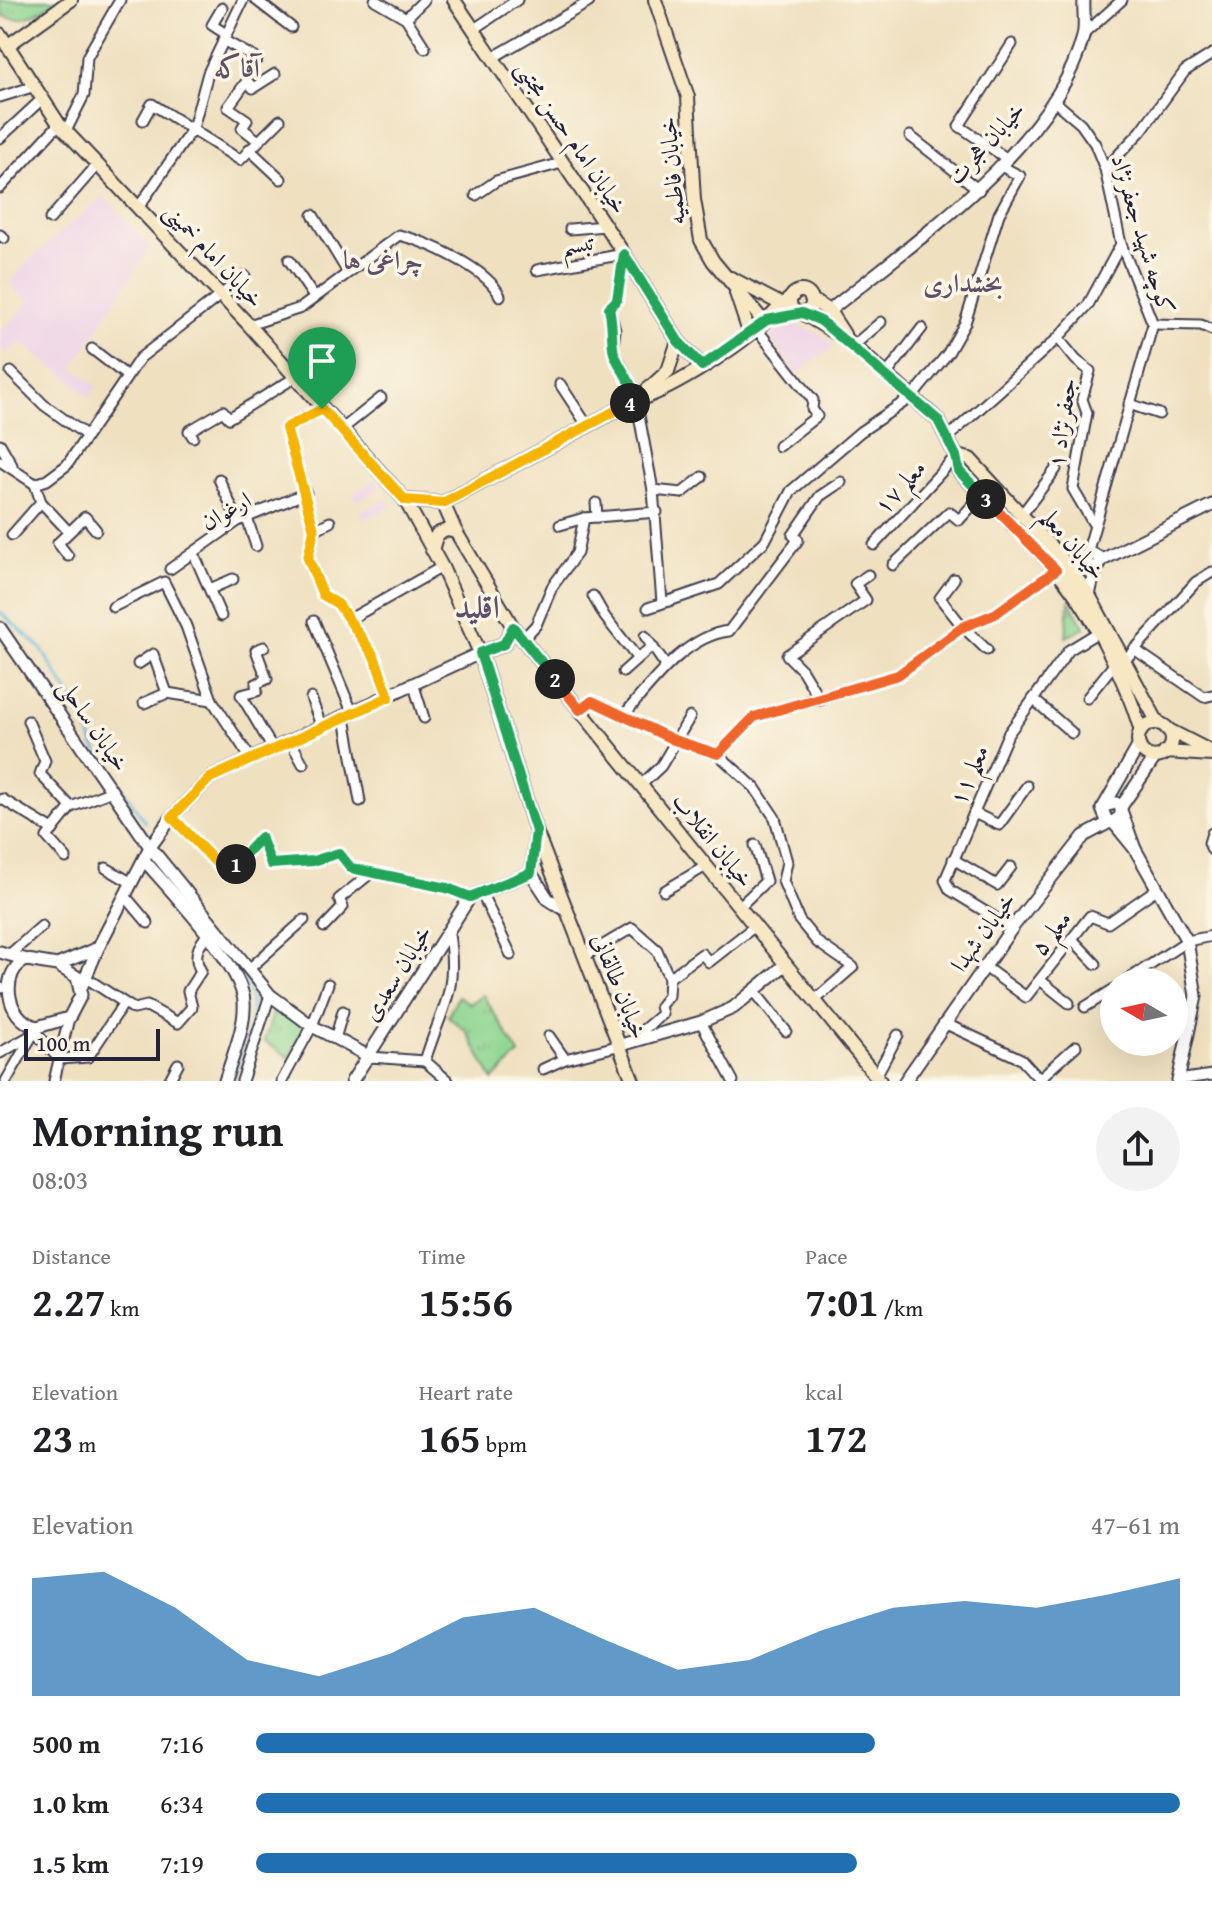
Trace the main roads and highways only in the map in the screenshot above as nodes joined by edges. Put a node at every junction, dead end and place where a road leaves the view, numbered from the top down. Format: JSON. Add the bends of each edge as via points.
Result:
{"nodes":[{"id":1,"x":71,"y":0,"type":"edge"},
{"id":2,"x":454,"y":0,"type":"edge"},
{"id":3,"x":655,"y":0,"type":"edge"},
{"id":4,"x":0,"y":34,"type":"edge"},
{"id":5,"x":7,"y":46,"type":"junction"},
{"id":6,"x":725,"y":274,"type":"junction"},
{"id":7,"x":811,"y":299,"type":"junction"},
{"id":8,"x":786,"y":301,"type":"junction"},
{"id":9,"x":801,"y":313,"type":"junction"},
{"id":10,"x":825,"y":316,"type":"junction"},
{"id":11,"x":759,"y":326,"type":"junction"},
{"id":12,"x":678,"y":341,"type":"junction"},
{"id":13,"x":702,"y":366,"type":"junction"},
{"id":14,"x":636,"y":400,"type":"junction"},
{"id":15,"x":956,"y":456,"type":"junction"},
{"id":16,"x":405,"y":500,"type":"junction"},
{"id":17,"x":443,"y":503,"type":"junction"},
{"id":18,"x":456,"y":532,"type":"junction"},
{"id":19,"x":432,"y":550,"type":"junction"},
{"id":20,"x":1061,"y":566,"type":"junction"},
{"id":21,"x":442,"y":567,"type":"joint"},
{"id":22,"x":513,"y":627,"type":"junction"},
{"id":23,"x":480,"y":653,"type":"junction"},
{"id":24,"x":1120,"y":662,"type":"junction"},
{"id":25,"x":1163,"y":726,"type":"junction"},
{"id":26,"x":1141,"y":731,"type":"junction"},
{"id":27,"x":1212,"y":753,"type":"edge"},
{"id":28,"x":1160,"y":754,"type":"junction"},
{"id":29,"x":878,"y":1078,"type":"edge"},
{"id":30,"x":633,"y":1081,"type":"edge"}],
"edges":[{"from":1,"to":5,"type":"main road"},
{"from":2,"to":12,"type":"main road","name":"خیابان امام حسن مجتبی"},
{"from":3,"to":6,"type":"main road","name":"خیابان فاطمیه","via":[[688,97],[697,227],[705,250]]},
{"from":4,"to":5,"type":"main road","name":"خیابان امام خمینی"},
{"from":5,"to":16,"type":"main road","name":"خیابان امام خمینی","via":[[62,128]]},
{"from":6,"to":8,"type":"main road"},
{"from":6,"to":11,"type":"main road","name":"خیابان فاطمیه"},
{"from":7,"to":8,"type":"main road","via":[[804,292]]},
{"from":7,"to":9,"type":"main road"},
{"from":7,"to":10,"type":"main road","name":"خیابان معلم"},
{"from":8,"to":9,"type":"main road"},
{"from":8,"to":11,"type":"main road"},
{"from":9,"to":10,"type":"main road"},
{"from":9,"to":11,"type":"main road"},
{"from":10,"to":15,"type":"main road","name":"خیابان معلم","via":[[938,420]]},
{"from":11,"to":13,"type":"main road"},
{"from":12,"to":13,"type":"main road","name":"خیابان امام حسن مجتبی"},
{"from":12,"to":14,"type":"main road","via":[[668,371]]},
{"from":13,"to":14,"type":"main road","via":[[663,392]]},
{"from":14,"to":17,"type":"main road"},
{"from":15,"to":20,"type":"main road","name":"خیابان معلم","via":[[959,471]]},
{"from":15,"to":20,"type":"main road","name":"خیابان معلم","via":[[970,459]]},
{"from":16,"to":17,"type":"main road"},
{"from":16,"to":19,"type":"main road","name":"خیابان امام خمینی"},
{"from":17,"to":18,"type":"main road","name":"خیابان انقلاب"},
{"from":18,"to":19,"type":"main road","via":[[437,534]]},
{"from":18,"to":22,"type":"main road","name":"خیابان انقلاب"},
{"from":19,"to":21,"type":"main road","name":"خیابان امام خمینی"},
{"from":20,"to":24,"type":"main road","name":"خیابان معلم","via":[[1097,633]]},
{"from":20,"to":24,"type":"main road","name":"خیابان معلم","via":[[1089,595]]},
{"from":21,"to":23,"type":"main road","name":"خیابان طالقانی"},
{"from":22,"to":23,"type":"main road","via":[[504,644]]},
{"from":22,"to":29,"type":"main road","name":"خیابان انقلاب"},
{"from":23,"to":30,"type":"main road","name":"خیابان طالقانی","via":[[536,831]]},
{"from":24,"to":25,"type":"main road","name":"خیابان معلم"},
{"from":24,"to":26,"type":"main road","name":"خیابان معلم"},
{"from":25,"to":26,"type":"main road","via":[[1148,724]]},
{"from":25,"to":27,"type":"main road"},
{"from":25,"to":28,"type":"main road","via":[[1171,738]]},
{"from":26,"to":28,"type":"main road","via":[[1139,745],[1147,755]]},
{"from":27,"to":28,"type":"main road"}]}
